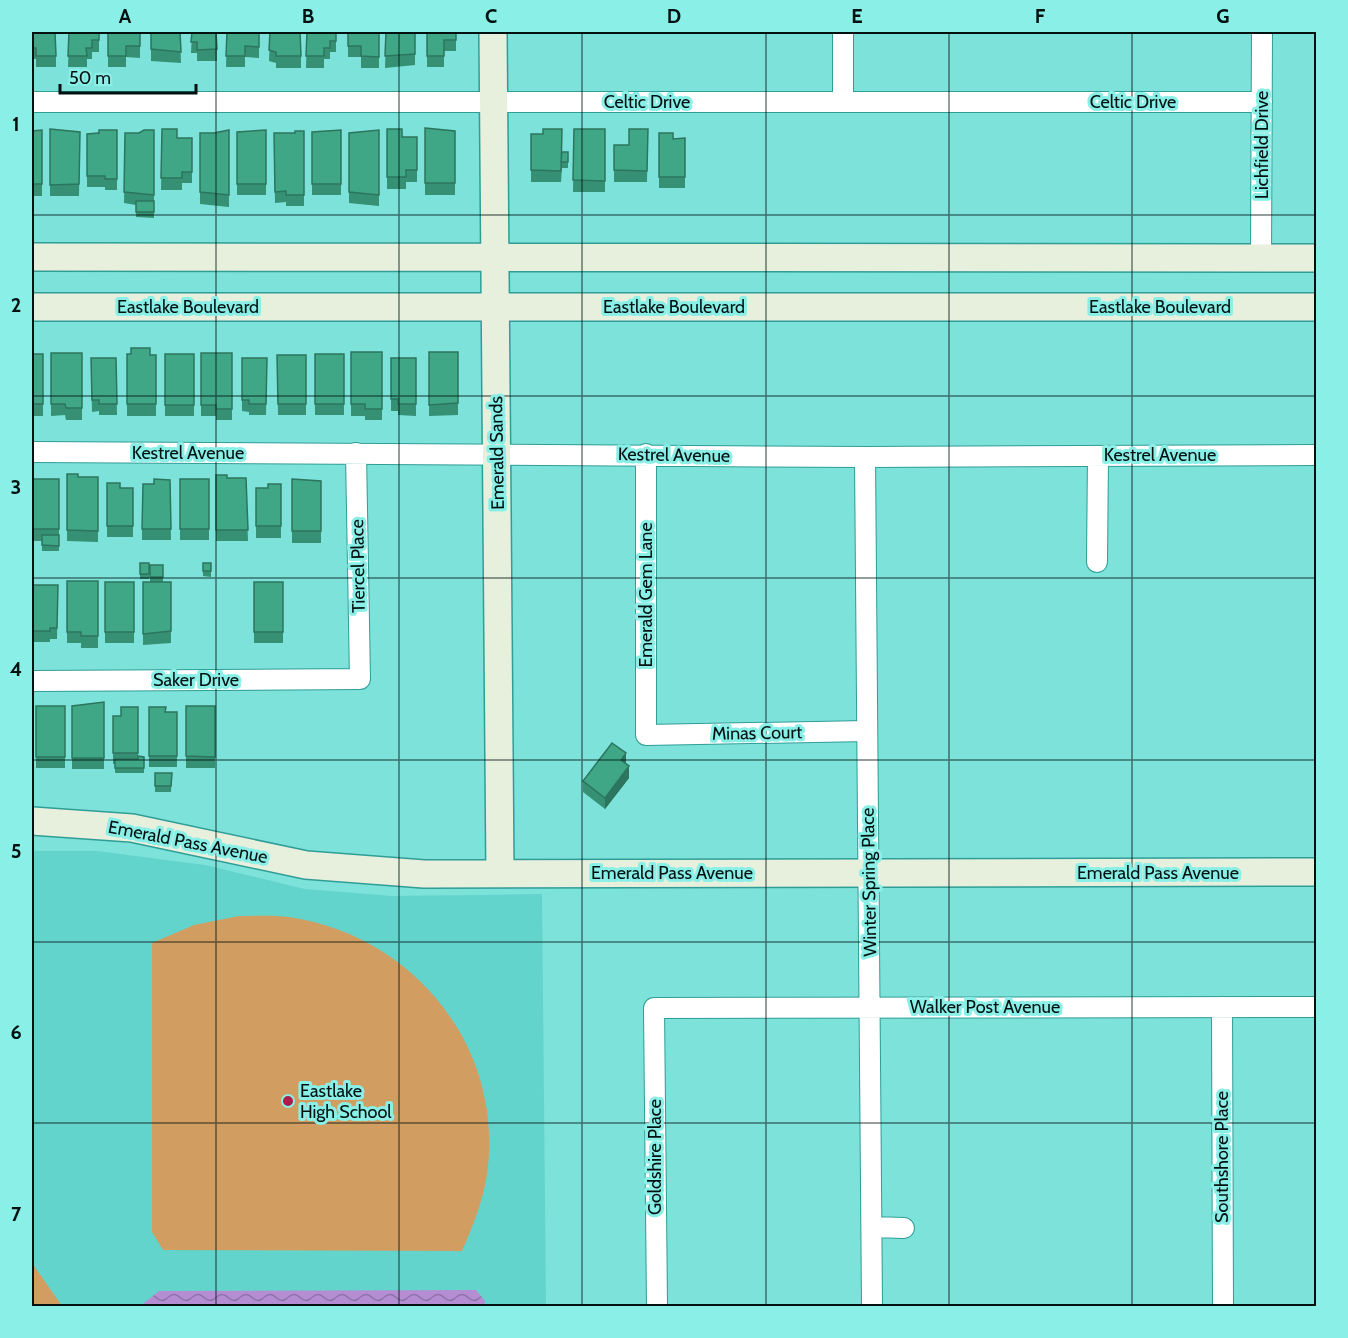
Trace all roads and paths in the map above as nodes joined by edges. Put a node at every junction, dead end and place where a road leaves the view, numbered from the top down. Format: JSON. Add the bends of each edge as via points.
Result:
{"nodes":[{"id":1,"x":493,"y":32,"type":"edge"},
{"id":2,"x":843,"y":32,"type":"edge"},
{"id":3,"x":1262,"y":32,"type":"edge"},
{"id":4,"x":494,"y":101,"type":"junction"},
{"id":5,"x":32,"y":102,"type":"edge"},
{"id":6,"x":843,"y":102,"type":"junction"},
{"id":7,"x":1262,"y":102,"type":"junction"},
{"id":8,"x":32,"y":257,"type":"edge"},
{"id":9,"x":495,"y":258,"type":"junction"},
{"id":10,"x":1317,"y":258,"type":"edge"},
{"id":11,"x":1261,"y":259,"type":"junction"},
{"id":12,"x":32,"y":307,"type":"edge"},
{"id":13,"x":1317,"y":307,"type":"edge"},
{"id":14,"x":495,"y":308,"type":"junction"},
{"id":15,"x":32,"y":452,"type":"edge"},
{"id":16,"x":356,"y":453,"type":"junction"},
{"id":17,"x":496,"y":453,"type":"junction"},
{"id":18,"x":646,"y":454,"type":"junction"},
{"id":19,"x":1317,"y":454,"type":"edge"},
{"id":20,"x":1098,"y":456,"type":"junction"},
{"id":21,"x":865,"y":457,"type":"junction"},
{"id":22,"x":1097,"y":562,"type":"dead end"},
{"id":23,"x":360,"y":679,"type":"joint"},
{"id":24,"x":32,"y":681,"type":"edge"},
{"id":25,"x":867,"y":731,"type":"junction"},
{"id":26,"x":646,"y":735,"type":"joint"},
{"id":27,"x":32,"y":821,"type":"edge"},
{"id":28,"x":1317,"y":872,"type":"edge"},
{"id":29,"x":868,"y":873,"type":"junction"},
{"id":30,"x":500,"y":874,"type":"junction"},
{"id":31,"x":871,"y":1007,"type":"junction"},
{"id":32,"x":1222,"y":1007,"type":"junction"},
{"id":33,"x":1317,"y":1007,"type":"edge"},
{"id":34,"x":654,"y":1008,"type":"joint"},
{"id":35,"x":872,"y":1227,"type":"junction"},
{"id":36,"x":904,"y":1228,"type":"dead end"},
{"id":37,"x":657,"y":1306,"type":"edge"},
{"id":38,"x":872,"y":1306,"type":"edge"},
{"id":39,"x":1223,"y":1306,"type":"edge"}],
"edges":[{"from":1,"to":4,"type":"main road","name":"Emerald Sands"},
{"from":2,"to":6,"type":"street"},
{"from":3,"to":7,"type":"street","name":"Lichfield Drive"},
{"from":4,"to":5,"type":"street","name":"Celtic Drive"},
{"from":4,"to":6,"type":"street","name":"Celtic Drive"},
{"from":4,"to":9,"type":"main road","name":"Emerald Sands"},
{"from":6,"to":7,"type":"street","name":"Celtic Drive"},
{"from":7,"to":11,"type":"street","name":"Lichfield Drive"},
{"from":8,"to":9,"type":"main road"},
{"from":9,"to":11,"type":"main road"},
{"from":9,"to":14,"type":"main road","name":"Emerald Sands"},
{"from":10,"to":11,"type":"main road"},
{"from":12,"to":14,"type":"main road","name":"Eastlake Boulevard"},
{"from":13,"to":14,"type":"main road","name":"Eastlake Boulevard"},
{"from":14,"to":17,"type":"main road","name":"Emerald Sands"},
{"from":15,"to":16,"type":"street","name":"Kestrel Avenue"},
{"from":16,"to":17,"type":"street","name":"Kestrel Avenue"},
{"from":16,"to":23,"type":"street","name":"Tiercel Place"},
{"from":17,"to":18,"type":"street","name":"Kestrel Avenue"},
{"from":17,"to":30,"type":"main road","name":"Emerald Sands"},
{"from":18,"to":21,"type":"street","name":"Kestrel Avenue"},
{"from":18,"to":26,"type":"street","name":"Emerald Gem Lane"},
{"from":19,"to":20,"type":"street","name":"Kestrel Avenue"},
{"from":20,"to":21,"type":"street","name":"Kestrel Avenue"},
{"from":20,"to":22,"type":"street"},
{"from":21,"to":25,"type":"street","name":"Winter Spring Place"},
{"from":23,"to":24,"type":"street","name":"Saker Drive"},
{"from":25,"to":26,"type":"street","name":"Minas Court"},
{"from":25,"to":29,"type":"street","name":"Winter Spring Place"},
{"from":27,"to":30,"type":"main road","name":"Emerald Pass Avenue","via":[[132,828],[306,865],[424,874]]},
{"from":28,"to":29,"type":"main road","name":"Emerald Pass Avenue"},
{"from":29,"to":30,"type":"main road","name":"Emerald Pass Avenue"},
{"from":29,"to":31,"type":"street","name":"Winter Spring Place"},
{"from":31,"to":32,"type":"street","name":"Walker Post Avenue"},
{"from":31,"to":34,"type":"street","name":"Walker Post Avenue"},
{"from":31,"to":35,"type":"street","name":"Winter Spring Place"},
{"from":32,"to":33,"type":"street","name":"Walker Post Avenue"},
{"from":32,"to":39,"type":"street","name":"Southshore Place"},
{"from":34,"to":37,"type":"street","name":"Goldshire Place"},
{"from":35,"to":36,"type":"street"},
{"from":35,"to":38,"type":"street","name":"Winter Spring Place"}]}
